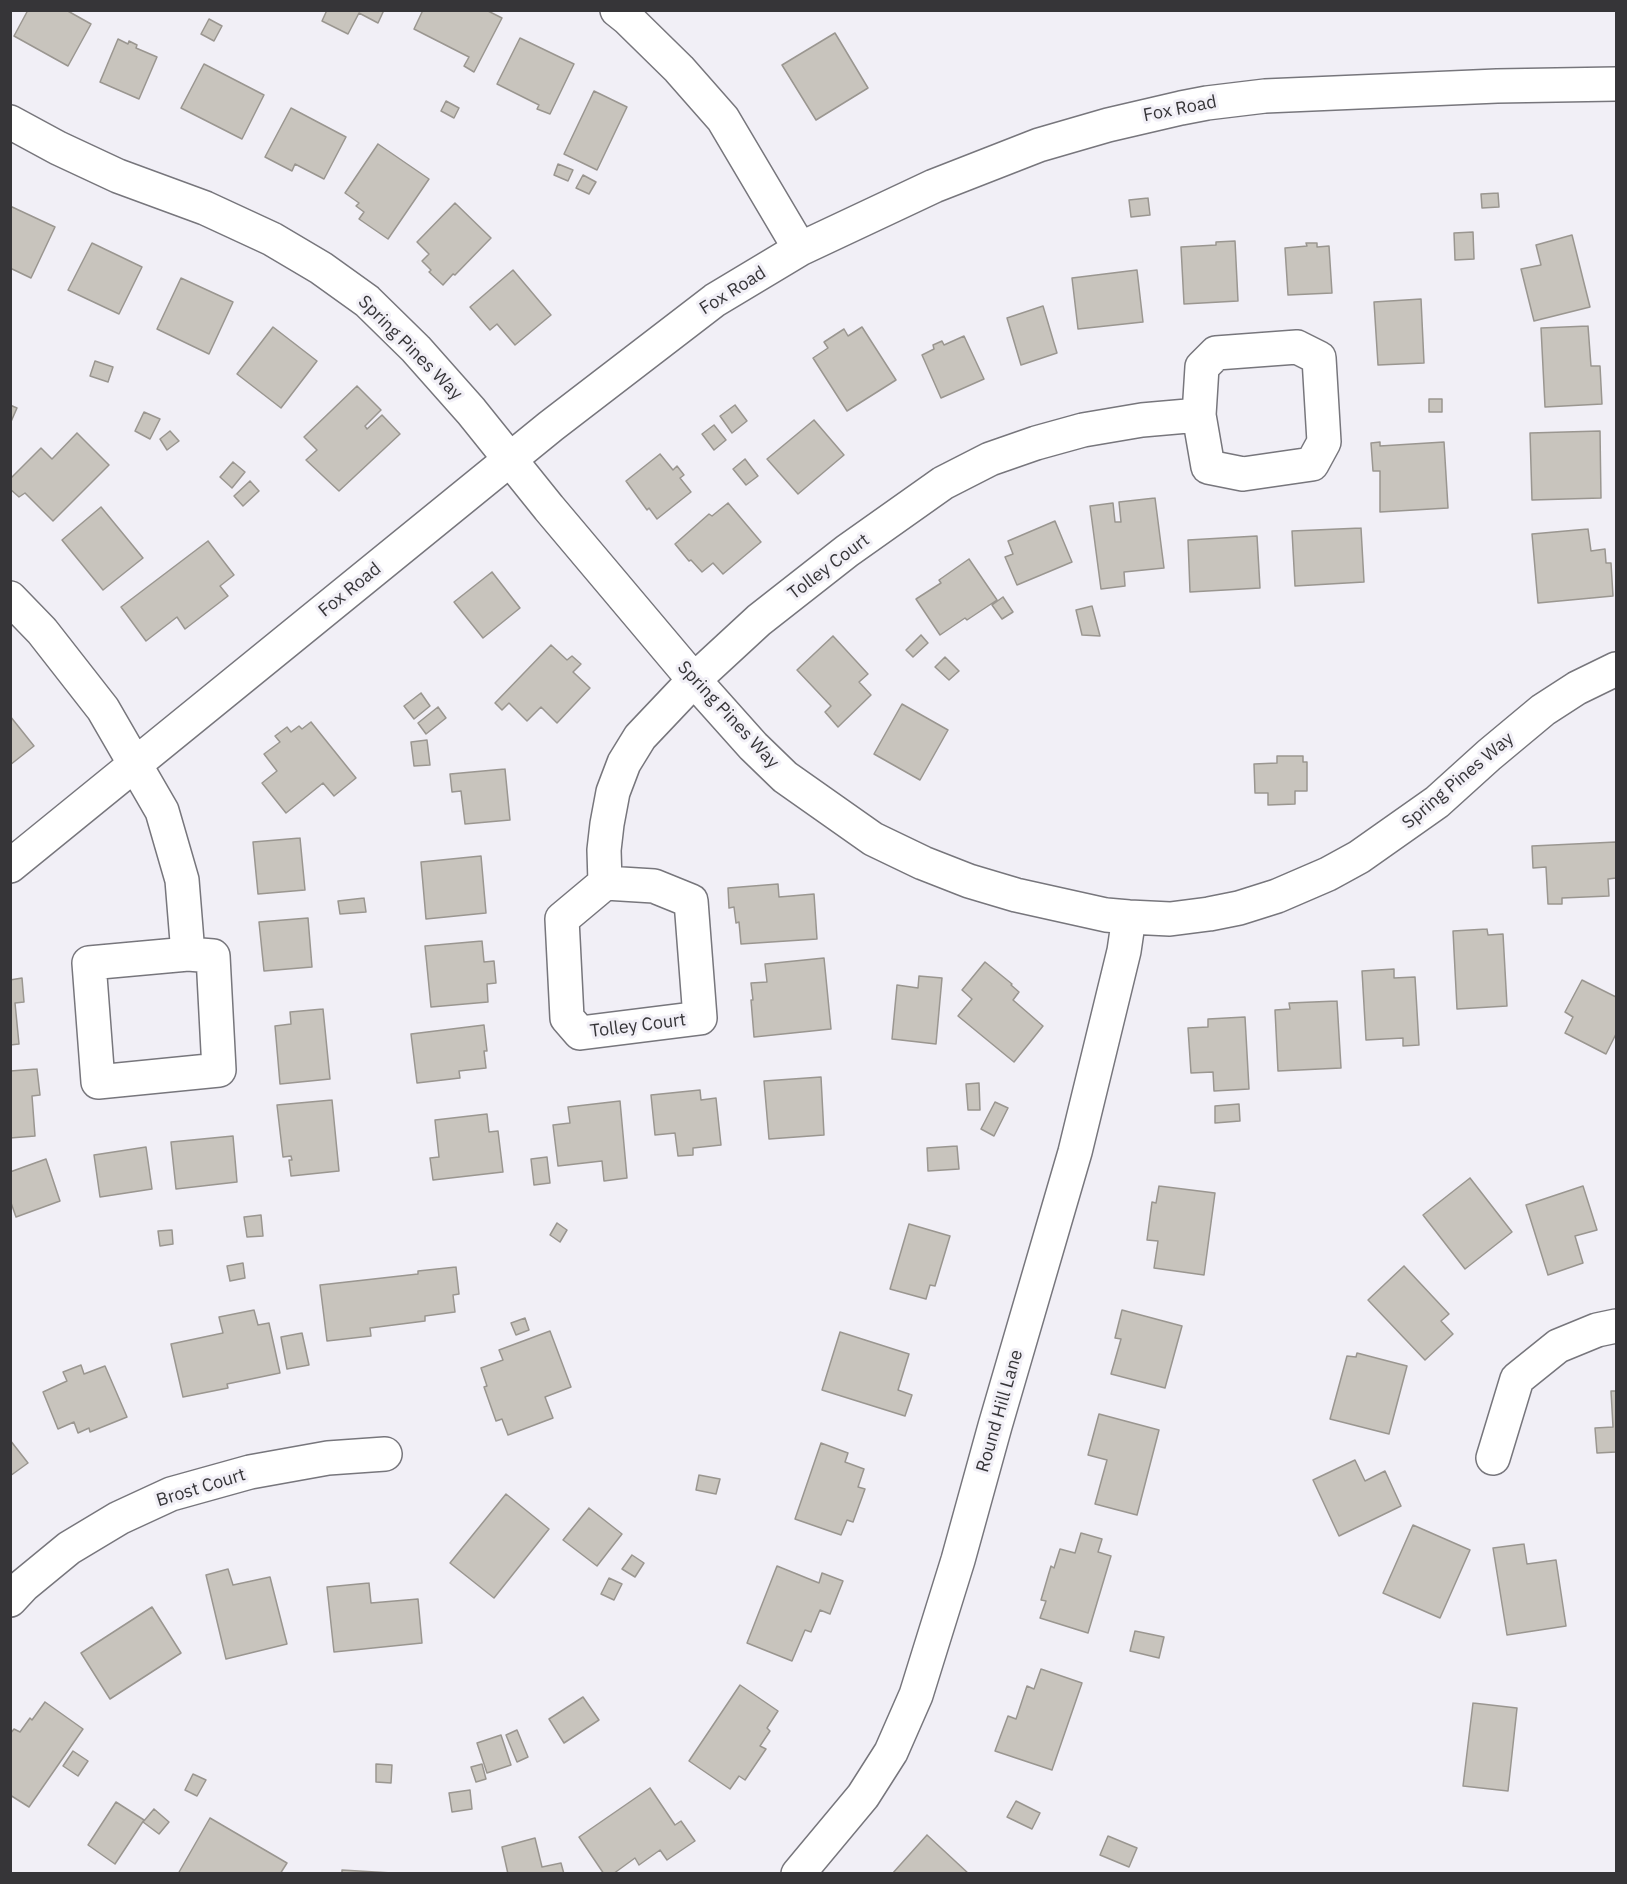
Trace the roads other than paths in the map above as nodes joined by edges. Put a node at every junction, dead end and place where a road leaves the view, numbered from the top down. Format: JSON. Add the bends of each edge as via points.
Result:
{"nodes":[{"id":1,"x":617,"y":10,"type":"edge"},
{"id":2,"x":1617,"y":84,"type":"edge"},
{"id":3,"x":10,"y":122,"type":"edge"},
{"id":4,"x":800,"y":249,"type":"junction"},
{"id":5,"x":1199,"y":415,"type":"junction"},
{"id":6,"x":511,"y":459,"type":"junction"},
{"id":7,"x":10,"y":598,"type":"edge"},
{"id":8,"x":1617,"y":669,"type":"edge"},
{"id":9,"x":694,"y":680,"type":"junction"},
{"id":10,"x":135,"y":766,"type":"junction"},
{"id":11,"x":10,"y":866,"type":"edge"},
{"id":12,"x":604,"y":883,"type":"junction"},
{"id":13,"x":1129,"y":917,"type":"junction"},
{"id":14,"x":188,"y":954,"type":"junction"},
{"id":15,"x":1617,"y":1326,"type":"edge"},
{"id":16,"x":385,"y":1454,"type":"dead end"},
{"id":17,"x":1493,"y":1458,"type":"dead end"},
{"id":18,"x":10,"y":1600,"type":"edge"},
{"id":19,"x":798,"y":1874,"type":"edge"}],
"edges":[{"from":1,"to":4,"type":"street","via":[[679,69],[723,119]]},
{"from":2,"to":4,"type":"street","name":"Fox Road","via":[[1265,96],[1181,108],[1039,145],[934,186]]},
{"from":3,"to":6,"type":"street","name":"Spring Pines Way","via":[[118,176],[205,208],[272,239],[321,268],[367,301],[416,349]]},
{"from":4,"to":6,"type":"street","name":"Fox Road","via":[[714,300]]},
{"from":5,"to":5,"type":"street","via":[[1202,368],[1216,353],[1297,347],[1319,358],[1324,442],[1312,464],[1244,474],[1208,467]]},
{"from":5,"to":9,"type":"street","name":"Tolley Court","via":[[1083,430],[990,459],[943,483],[759,620]]},
{"from":6,"to":9,"type":"street","name":"Spring Pines Way"},
{"from":6,"to":10,"type":"street","name":"Fox Road"},
{"from":7,"to":10,"type":"street","via":[[42,631],[103,709]]},
{"from":8,"to":13,"type":"street","name":"Spring Pines Way","via":[[1543,710],[1416,819],[1328,874],[1239,908],[1170,919]]},
{"from":9,"to":12,"type":"street","name":"Tolley Court","via":[[640,736],[624,763],[606,824]]},
{"from":9,"to":13,"type":"street","name":"Spring Pines Way","via":[[785,777],[873,839],[969,882]]},
{"from":10,"to":11,"type":"street","name":"Fox Road"},
{"from":10,"to":14,"type":"street","via":[[162,811],[182,880]]},
{"from":12,"to":12,"type":"street","name":"Tolley Court","via":[[654,886],[691,901],[700,1018],[580,1033],[567,1018],[562,919]]},
{"from":13,"to":19,"type":"street","name":"Round Hill Lane","via":[[1075,1152],[916,1695],[891,1752],[863,1796]]},
{"from":14,"to":14,"type":"street","via":[[89,963],[98,1082],[219,1070],[213,956]]},
{"from":15,"to":17,"type":"street","via":[[1558,1346],[1517,1379]]},
{"from":16,"to":18,"type":"street","name":"Brost Court","via":[[328,1458],[250,1472],[171,1494],[119,1518],[69,1548]]}]}
